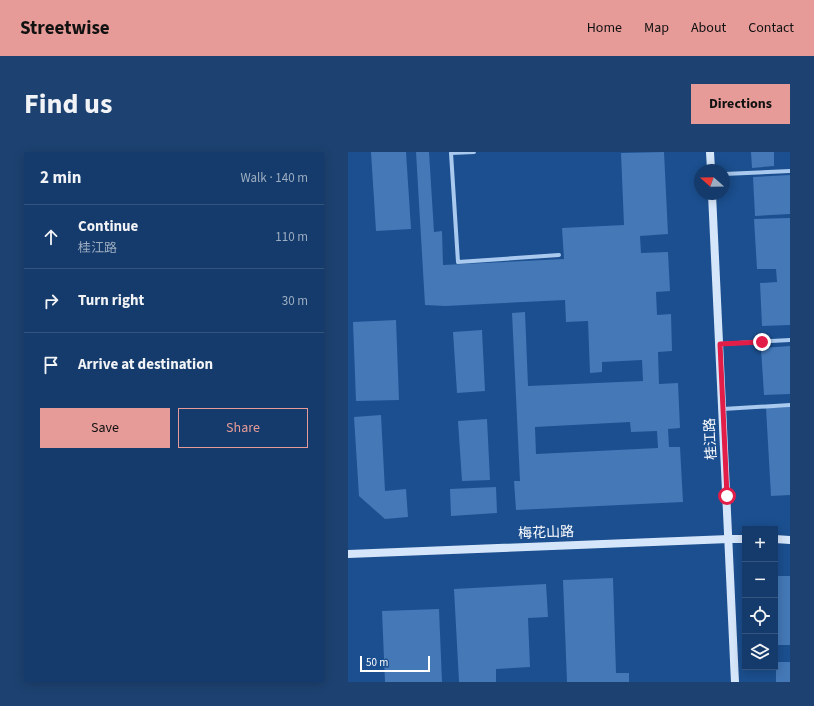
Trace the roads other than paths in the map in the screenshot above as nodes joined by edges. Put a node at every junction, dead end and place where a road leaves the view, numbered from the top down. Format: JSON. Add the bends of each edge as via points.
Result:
{"nodes":[{"id":1,"x":474,"y":152,"type":"edge"},
{"id":2,"x":710,"y":152,"type":"edge"},
{"id":3,"x":711,"y":164,"type":"edge"},
{"id":4,"x":790,"y":171,"type":"edge"},
{"id":5,"x":730,"y":174,"type":"edge"},
{"id":6,"x":712,"y":200,"type":"edge"},
{"id":7,"x":559,"y":255,"type":"dead end"},
{"id":8,"x":790,"y":340,"type":"edge"},
{"id":9,"x":720,"y":344,"type":"junction"},
{"id":10,"x":790,"y":405,"type":"edge"},
{"id":11,"x":723,"y":409,"type":"junction"},
{"id":12,"x":729,"y":539,"type":"junction"},
{"id":13,"x":742,"y":539,"type":"edge"},
{"id":14,"x":778,"y":539,"type":"edge"},
{"id":15,"x":790,"y":540,"type":"edge"},
{"id":16,"x":348,"y":554,"type":"edge"},
{"id":17,"x":735,"y":682,"type":"edge"}],
"edges":[{"from":1,"to":7,"type":"street","via":[[452,153],[458,262]]},
{"from":2,"to":3,"type":"street"},
{"from":4,"to":5,"type":"street"},
{"from":6,"to":9,"type":"street","name":"桂江路"},
{"from":8,"to":9,"type":"street"},
{"from":9,"to":11,"type":"street","name":"桂江路"},
{"from":10,"to":11,"type":"street"},
{"from":11,"to":12,"type":"street","name":"桂江路"},
{"from":12,"to":13,"type":"street","name":"梅花山路"},
{"from":12,"to":16,"type":"street","name":"梅花山路"},
{"from":12,"to":17,"type":"street","name":"桂江路"},
{"from":14,"to":15,"type":"street"}]}
